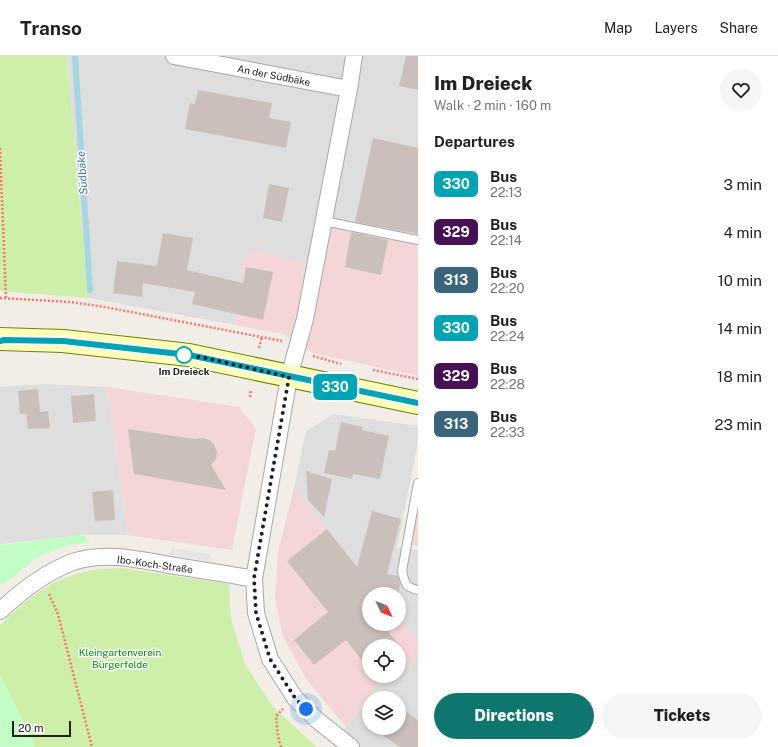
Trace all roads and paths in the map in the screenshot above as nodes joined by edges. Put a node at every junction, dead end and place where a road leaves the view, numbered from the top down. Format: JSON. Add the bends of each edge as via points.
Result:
{"nodes":[{"id":1,"x":174,"y":56,"type":"edge"},
{"id":2,"x":354,"y":56,"type":"edge"},
{"id":3,"x":349,"y":89,"type":"junction"},
{"id":4,"x":0,"y":148,"type":"edge"},
{"id":5,"x":324,"y":221,"type":"junction"},
{"id":6,"x":418,"y":240,"type":"edge"},
{"id":7,"x":0,"y":298,"type":"edge"},
{"id":8,"x":6,"y":299,"type":"junction"},
{"id":9,"x":1,"y":340,"type":"edge"},
{"id":10,"x":295,"y":349,"type":"junction"},
{"id":11,"x":342,"y":364,"type":"dead end"},
{"id":12,"x":371,"y":370,"type":"dead end"},
{"id":13,"x":289,"y":377,"type":"junction"},
{"id":14,"x":418,"y":379,"type":"edge"},
{"id":15,"x":418,"y":403,"type":"edge"},
{"id":16,"x":418,"y":483,"type":"edge"},
{"id":17,"x":42,"y":577,"type":"junction"},
{"id":18,"x":254,"y":578,"type":"junction"},
{"id":19,"x":418,"y":590,"type":"edge"},
{"id":20,"x":0,"y":611,"type":"edge"},
{"id":21,"x":295,"y":698,"type":"junction"},
{"id":22,"x":92,"y":747,"type":"edge"},
{"id":23,"x":281,"y":747,"type":"edge"},
{"id":24,"x":351,"y":747,"type":"edge"}],
"edges":[{"from":1,"to":3,"type":"street","name":"An der Südbäke"},
{"from":2,"to":3,"type":"street"},
{"from":3,"to":5,"type":"street"},
{"from":4,"to":8,"type":"path"},
{"from":5,"to":6,"type":"lane"},
{"from":5,"to":10,"type":"street","via":[[304,319]]},
{"from":7,"to":8,"type":"path"},
{"from":8,"to":10,"type":"path","via":[[70,302],[105,307],[283,341]]},
{"from":9,"to":13,"type":"main road","via":[[63,341],[189,355]]},
{"from":10,"to":11,"type":"path"},
{"from":10,"to":13,"type":"street"},
{"from":12,"to":14,"type":"path"},
{"from":13,"to":15,"type":"main road"},
{"from":13,"to":18,"type":"street"},
{"from":16,"to":19,"type":"lane","via":[[402,572],[408,588]]},
{"from":17,"to":18,"type":"street","name":"Ibo-Koch-Straße","via":[[71,562],[98,557],[131,559]]},
{"from":17,"to":20,"type":"street","name":"Ibo-Koch-Straße"},
{"from":17,"to":22,"type":"path","via":[[58,614]]},
{"from":18,"to":21,"type":"street","via":[[256,613],[270,659]]},
{"from":21,"to":23,"type":"path","via":[[276,716]]},
{"from":21,"to":24,"type":"street","via":[[317,720]]}]}
